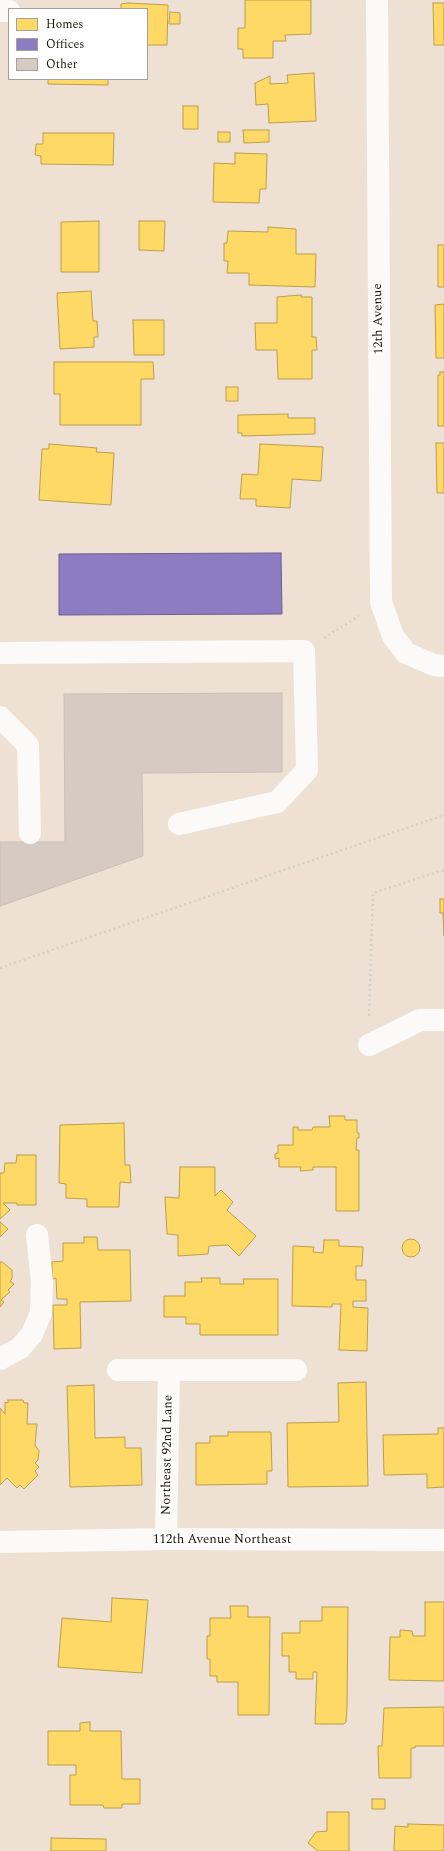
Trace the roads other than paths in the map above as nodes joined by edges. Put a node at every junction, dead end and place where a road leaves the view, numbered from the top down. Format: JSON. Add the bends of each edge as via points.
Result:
{"nodes":[{"id":1,"x":377,"y":0,"type":"edge"},
{"id":2,"x":0,"y":653,"type":"edge"},
{"id":3,"x":444,"y":666,"type":"edge"},
{"id":4,"x":0,"y":717,"type":"edge"},
{"id":5,"x":179,"y":824,"type":"dead end"},
{"id":6,"x":30,"y":833,"type":"dead end"},
{"id":7,"x":444,"y":1020,"type":"edge"},
{"id":8,"x":369,"y":1045,"type":"road end"},
{"id":9,"x":37,"y":1235,"type":"dead end"},
{"id":10,"x":0,"y":1359,"type":"edge"},
{"id":11,"x":118,"y":1370,"type":"dead end"},
{"id":12,"x":169,"y":1370,"type":"junction"},
{"id":13,"x":296,"y":1370,"type":"dead end"},
{"id":14,"x":166,"y":1540,"type":"junction"},
{"id":15,"x":444,"y":1540,"type":"edge"},
{"id":16,"x":0,"y":1542,"type":"edge"}],
"edges":[{"from":1,"to":3,"type":"street","name":"12th Avenue","via":[[381,602],[393,636],[406,653],[434,665]]},
{"from":2,"to":5,"type":"street","via":[[304,651],[307,770],[277,802]]},
{"from":4,"to":6,"type":"street","via":[[28,745]]},
{"from":7,"to":8,"type":"street","via":[[420,1020]]},
{"from":9,"to":10,"type":"street","via":[[42,1282],[41,1313],[32,1334],[20,1348]]},
{"from":11,"to":12,"type":"street"},
{"from":12,"to":13,"type":"street"},
{"from":12,"to":14,"type":"street","name":"Northeast 92nd Lane"},
{"from":14,"to":15,"type":"street","name":"112th Avenue Northeast"},
{"from":14,"to":16,"type":"street","name":"112th Avenue Northeast"}]}
